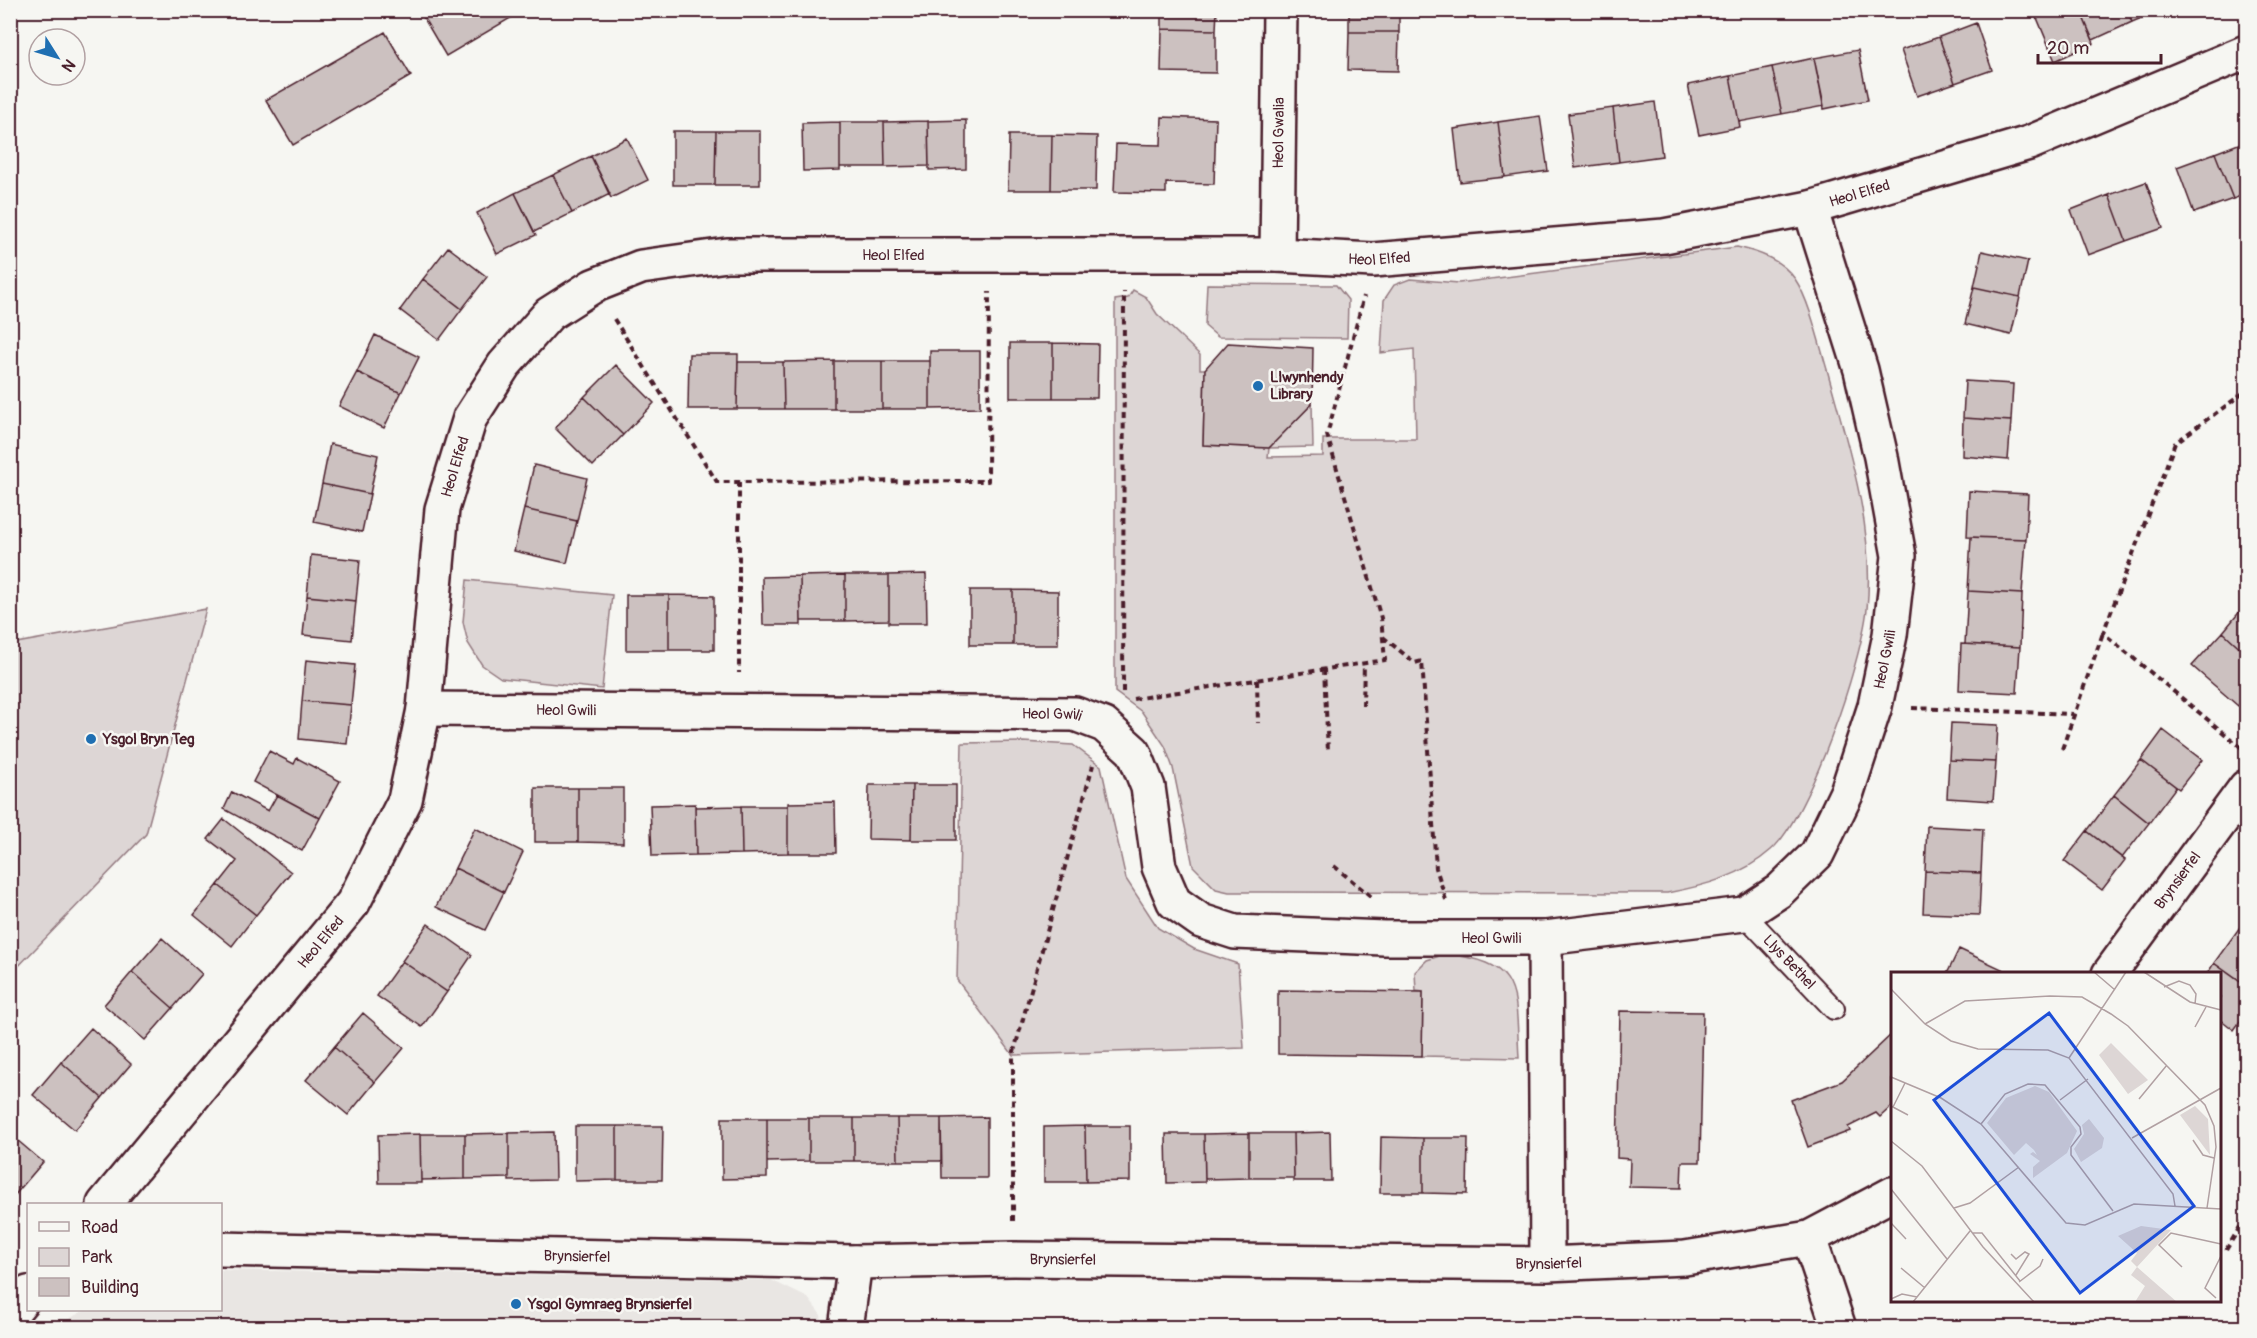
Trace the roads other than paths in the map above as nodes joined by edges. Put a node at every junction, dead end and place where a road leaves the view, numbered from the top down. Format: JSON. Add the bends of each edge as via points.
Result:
{"nodes":[{"id":1,"x":1280,"y":10,"type":"edge"},
{"id":2,"x":2247,"y":52,"type":"edge"},
{"id":3,"x":1810,"y":208,"type":"junction"},
{"id":4,"x":1278,"y":255,"type":"junction"},
{"id":5,"x":424,"y":709,"type":"junction"},
{"id":6,"x":2247,"y":787,"type":"edge"},
{"id":7,"x":1744,"y":914,"type":"junction"},
{"id":8,"x":1545,"y":938,"type":"junction"},
{"id":9,"x":2110,"y":972,"type":"edge"},
{"id":10,"x":1834,"y":1009,"type":"dead end"},
{"id":11,"x":1891,"y":1195,"type":"edge"},
{"id":12,"x":108,"y":1203,"type":"edge"},
{"id":13,"x":1809,"y":1238,"type":"junction"},
{"id":14,"x":222,"y":1249,"type":"edge"},
{"id":15,"x":855,"y":1262,"type":"junction"},
{"id":16,"x":1547,"y":1264,"type":"junction"},
{"id":17,"x":27,"y":1294,"type":"edge"},
{"id":18,"x":10,"y":1315,"type":"edge"},
{"id":19,"x":846,"y":1328,"type":"edge"},
{"id":20,"x":1839,"y":1328,"type":"edge"}],
"edges":[{"from":1,"to":4,"type":"street","name":"Heol Gwalia"},
{"from":2,"to":3,"type":"street","name":"Heol Elfed","via":[[2029,143]]},
{"from":3,"to":4,"type":"street","name":"Heol Elfed","via":[[1664,236],[1373,260]]},
{"from":3,"to":7,"type":"street","name":"Heol Gwili","via":[[1861,370],[1899,556],[1890,635],[1875,706],[1847,792],[1817,854],[1779,891]]},
{"from":4,"to":5,"type":"street","name":"Heol Elfed","via":[[727,255],[641,267],[593,286],[549,314],[504,365],[470,418],[442,509]]},
{"from":5,"to":8,"type":"street","name":"Heol Gwili","via":[[1075,714],[1104,724],[1134,752],[1148,787],[1159,867],[1174,902],[1201,921],[1235,932],[1384,938]]},
{"from":5,"to":12,"type":"street","name":"Heol Elfed","via":[[405,800],[353,903]]},
{"from":6,"to":9,"type":"street","name":"Brynsierfel"},
{"from":7,"to":8,"type":"street","name":"Heol Gwili"},
{"from":7,"to":10,"type":"lane","name":"Llys Bethel"},
{"from":8,"to":16,"type":"street"},
{"from":11,"to":13,"type":"street","name":"Brynsierfel"},
{"from":13,"to":16,"type":"street","name":"Brynsierfel","via":[[1685,1258]]},
{"from":13,"to":20,"type":"street"},
{"from":14,"to":15,"type":"street","name":"Brynsierfel"},
{"from":15,"to":16,"type":"street","name":"Brynsierfel","via":[[1013,1259]]},
{"from":15,"to":19,"type":"street"},
{"from":17,"to":18,"type":"street"}]}
